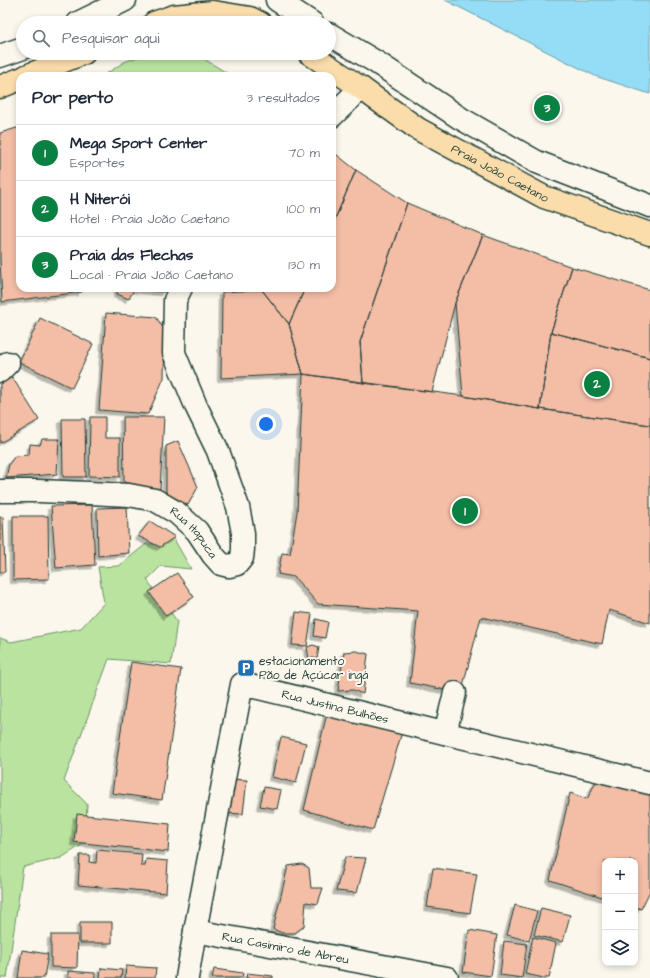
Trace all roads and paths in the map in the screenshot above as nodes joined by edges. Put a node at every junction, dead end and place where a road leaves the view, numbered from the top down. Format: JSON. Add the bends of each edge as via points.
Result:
{"nodes":[{"id":1,"x":125,"y":0,"type":"edge"},
{"id":2,"x":277,"y":0,"type":"edge"},
{"id":3,"x":92,"y":16,"type":"edge"},
{"id":4,"x":174,"y":16,"type":"edge"},
{"id":5,"x":238,"y":16,"type":"edge"},
{"id":6,"x":301,"y":16,"type":"edge"},
{"id":7,"x":336,"y":38,"type":"edge"},
{"id":8,"x":16,"y":50,"type":"edge"},
{"id":9,"x":0,"y":56,"type":"edge"},
{"id":10,"x":66,"y":60,"type":"edge"},
{"id":11,"x":319,"y":60,"type":"edge"},
{"id":12,"x":36,"y":72,"type":"edge"},
{"id":13,"x":16,"y":81,"type":"edge"},
{"id":14,"x":0,"y":87,"type":"edge"},
{"id":15,"x":361,"y":88,"type":"junction"},
{"id":16,"x":336,"y":112,"type":"edge"},
{"id":17,"x":650,"y":206,"type":"edge"},
{"id":18,"x":650,"y":234,"type":"edge"},
{"id":19,"x":179,"y":292,"type":"edge"},
{"id":20,"x":0,"y":492,"type":"edge"},
{"id":21,"x":455,"y":692,"type":"dead end"},
{"id":22,"x":445,"y":733,"type":"junction"},
{"id":23,"x":650,"y":783,"type":"edge"},
{"id":24,"x":195,"y":932,"type":"junction"},
{"id":25,"x":187,"y":978,"type":"edge"},
{"id":26,"x":447,"y":978,"type":"edge"}],
"edges":[{"from":1,"to":3,"type":"street"},
{"from":2,"to":6,"type":"street"},
{"from":4,"to":5,"type":"main road","via":[[213,12]]},
{"from":7,"to":17,"type":"street","via":[[460,118],[537,162]]},
{"from":8,"to":9,"type":"street"},
{"from":10,"to":12,"type":"main road"},
{"from":11,"to":15,"type":"main road","name":"Praia João Caetano"},
{"from":13,"to":14,"type":"main road"},
{"from":15,"to":16,"type":"street"},
{"from":15,"to":18,"type":"main road","name":"Praia João Caetano","via":[[418,129],[544,197]]},
{"from":19,"to":20,"type":"street","name":"Rua Itapuca","via":[[175,300],[174,353],[218,451],[238,507],[243,549],[242,558],[237,564],[221,564],[197,531],[177,513],[155,500],[105,493]]},
{"from":21,"to":22,"type":"street"},
{"from":22,"to":23,"type":"street","name":"Rua Justina Bulhões"},
{"from":22,"to":24,"type":"street","name":"Rua Justina Bulhões","via":[[242,684]]},
{"from":24,"to":25,"type":"street","name":"Rua Justina Bulhões"},
{"from":24,"to":26,"type":"street","name":"Rua Casimiro de Abreu"}]}
